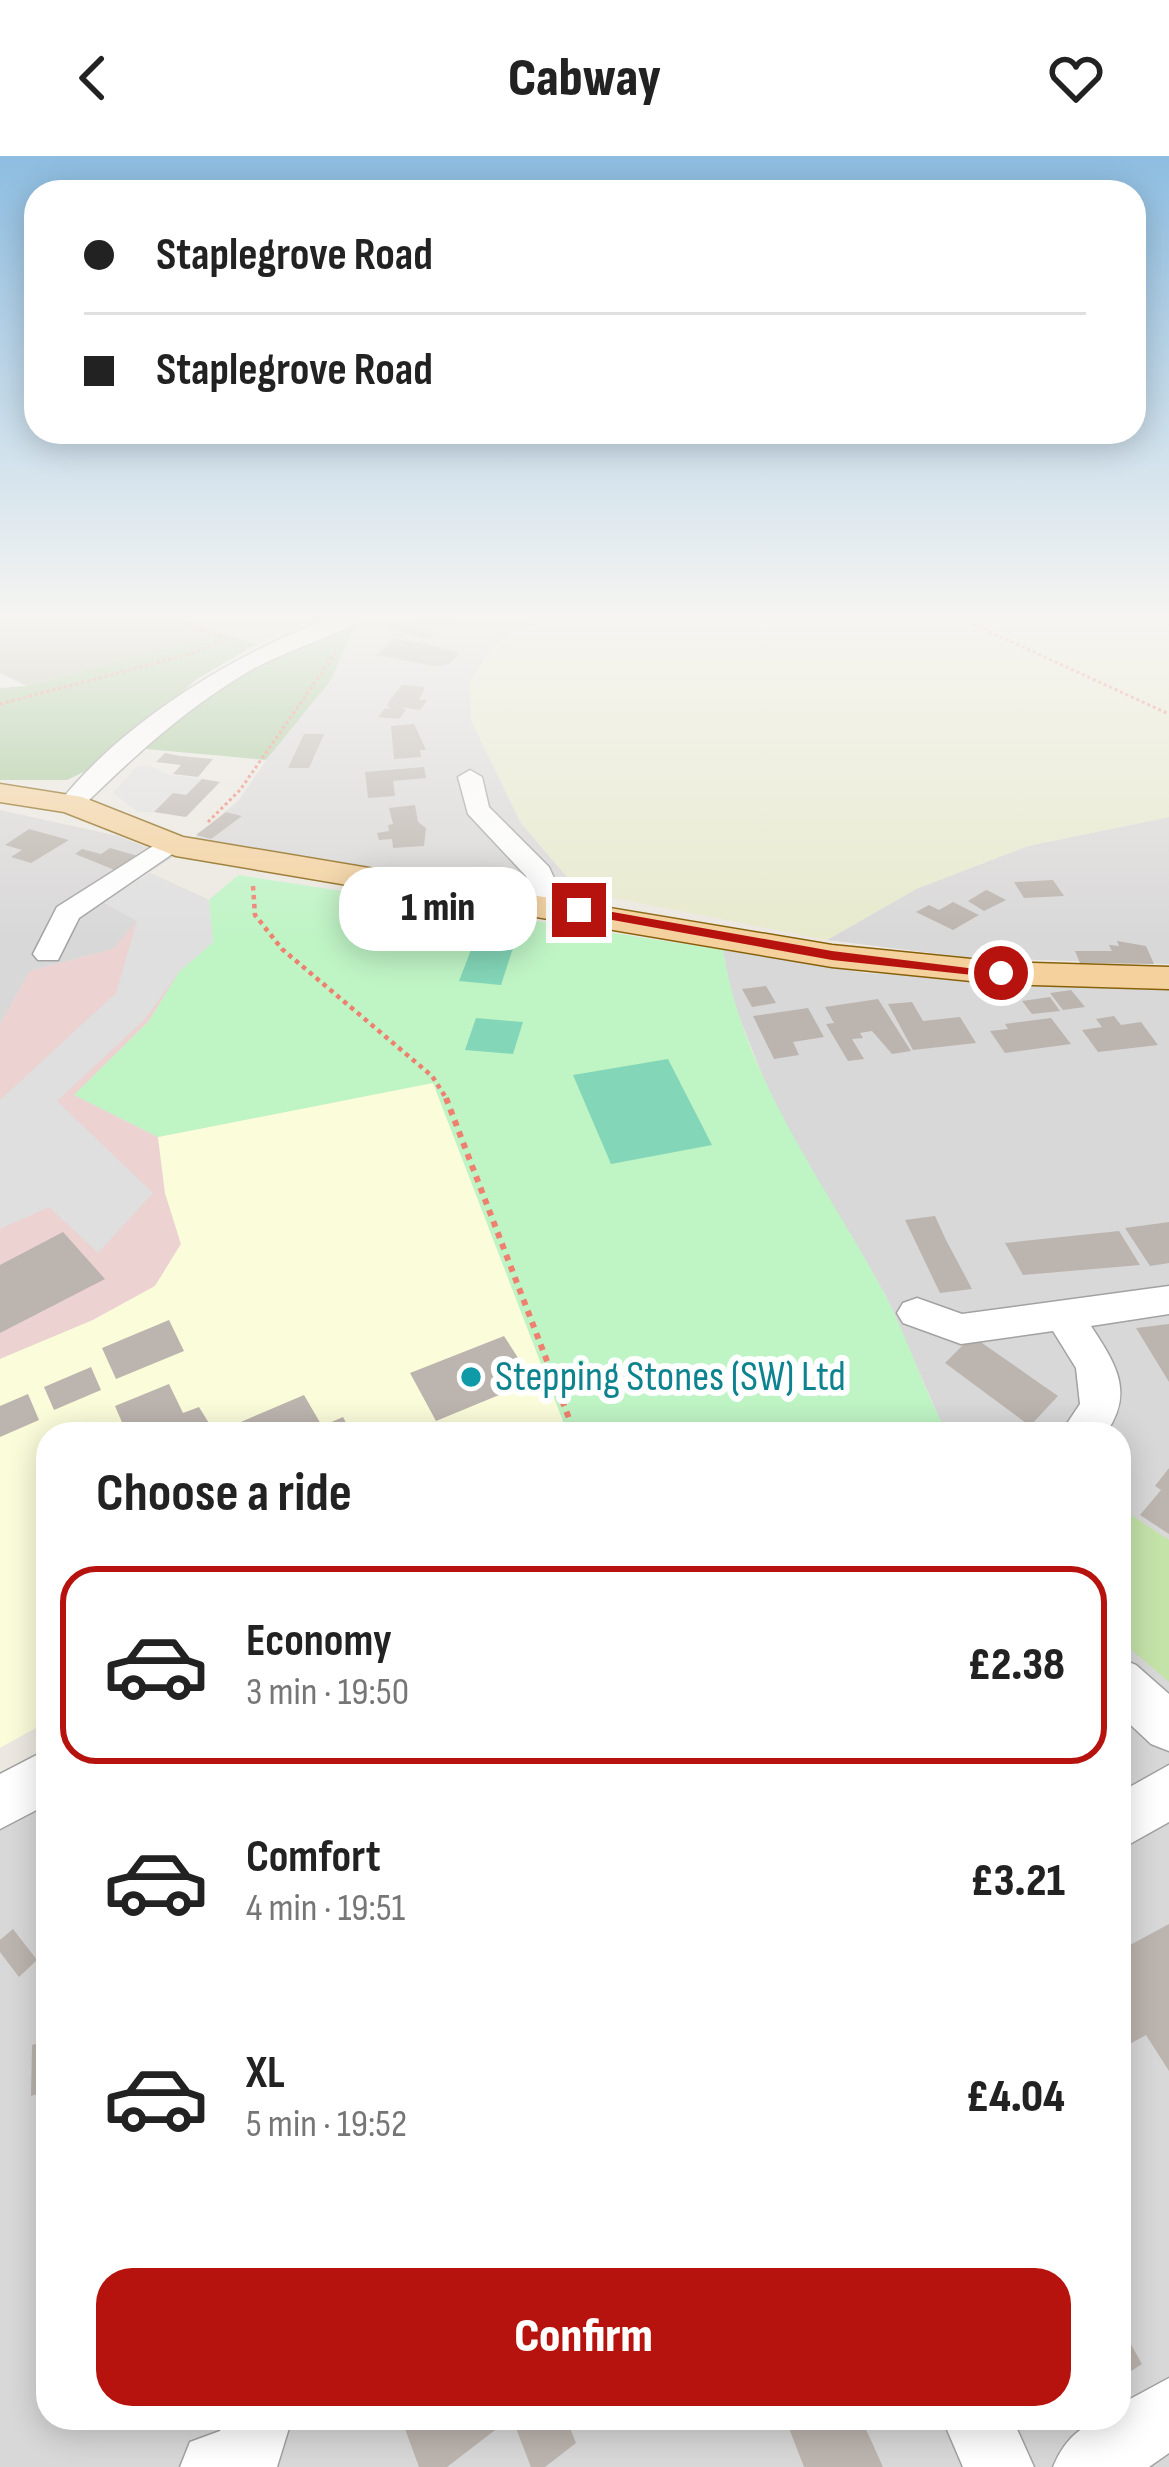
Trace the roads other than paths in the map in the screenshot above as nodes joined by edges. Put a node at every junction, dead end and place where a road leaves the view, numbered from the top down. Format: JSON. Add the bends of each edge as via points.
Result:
{"nodes":[{"id":1,"x":163,"y":722,"type":"edge"},
{"id":2,"x":470,"y":777,"type":"dead end"},
{"id":3,"x":0,"y":793,"type":"edge"},
{"id":4,"x":71,"y":804,"type":"junction"},
{"id":5,"x":172,"y":845,"type":"junction"},
{"id":6,"x":537,"y":903,"type":"junction"},
{"id":7,"x":47,"y":954,"type":"dead end"},
{"id":8,"x":1169,"y":978,"type":"edge"},
{"id":9,"x":1167,"y":1300,"type":"edge"},
{"id":10,"x":917,"y":1313,"type":"dead end"},
{"id":11,"x":1065,"y":1318,"type":"junction"},
{"id":12,"x":1090,"y":1422,"type":"edge"},
{"id":13,"x":1131,"y":1692,"type":"edge"},
{"id":14,"x":1169,"y":1727,"type":"edge"},
{"id":15,"x":36,"y":1781,"type":"edge"},
{"id":16,"x":1169,"y":1790,"type":"edge"},
{"id":17,"x":0,"y":1803,"type":"edge"},
{"id":18,"x":1131,"y":1816,"type":"edge"},
{"id":19,"x":1169,"y":2412,"type":"edge"},
{"id":20,"x":982,"y":2430,"type":"edge"},
{"id":21,"x":999,"y":2467,"type":"edge"},
{"id":22,"x":1088,"y":2467,"type":"edge"}],
"edges":[{"from":1,"to":4,"type":"street"},
{"from":2,"to":6,"type":"street","via":[[477,808],[539,873],[545,889]]},
{"from":3,"to":4,"type":"main road"},
{"from":4,"to":5,"type":"main road"},
{"from":5,"to":6,"type":"main road"},
{"from":5,"to":7,"type":"street","via":[[67,913]]},
{"from":6,"to":8,"type":"main road","via":[[910,966]]},
{"from":9,"to":11,"type":"street"},
{"from":10,"to":11,"type":"street","via":[[962,1329]]},
{"from":11,"to":12,"type":"street","via":[[1096,1366],[1101,1407]]},
{"from":13,"to":14,"type":"street"},
{"from":15,"to":17,"type":"street"},
{"from":16,"to":18,"type":"street"},
{"from":19,"to":22,"type":"street"},
{"from":20,"to":21,"type":"street"}]}
